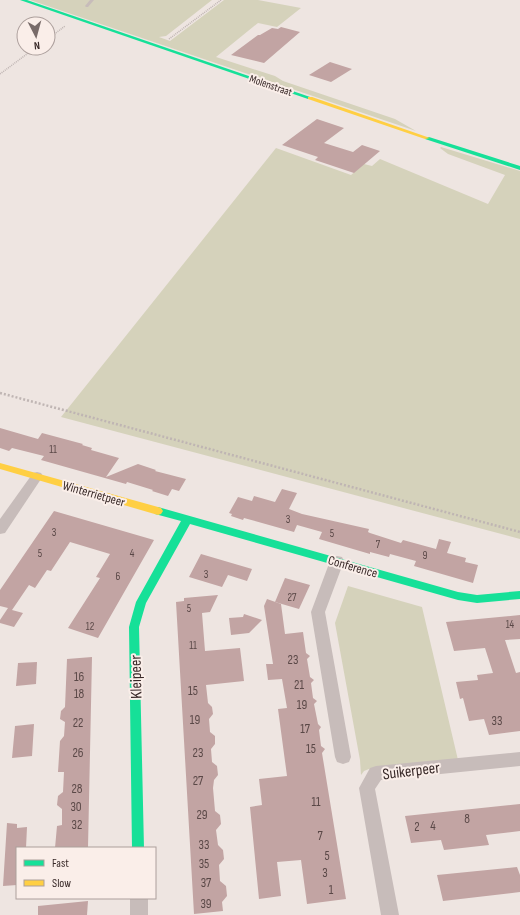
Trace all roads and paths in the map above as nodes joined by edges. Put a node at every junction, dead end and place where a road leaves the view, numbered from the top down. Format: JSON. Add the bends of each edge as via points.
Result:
{"nodes":[{"id":1,"x":22,"y":0,"type":"edge"},
{"id":2,"x":92,"y":0,"type":"edge"},
{"id":3,"x":220,"y":0,"type":"edge"},
{"id":4,"x":87,"y":6,"type":"dead end"},
{"id":5,"x":76,"y":18,"type":"junction"},
{"id":6,"x":56,"y":33,"type":"edge"},
{"id":7,"x":156,"y":45,"type":"junction"},
{"id":8,"x":24,"y":56,"type":"edge"},
{"id":9,"x":0,"y":74,"type":"edge"},
{"id":10,"x":520,"y":168,"type":"edge"},
{"id":11,"x":0,"y":393,"type":"edge"},
{"id":12,"x":0,"y":466,"type":"edge"},
{"id":13,"x":37,"y":476,"type":"junction"},
{"id":14,"x":187,"y":520,"type":"junction"},
{"id":15,"x":0,"y":529,"type":"edge"},
{"id":16,"x":520,"y":532,"type":"edge"},
{"id":17,"x":337,"y":561,"type":"junction"},
{"id":18,"x":520,"y":595,"type":"edge"},
{"id":19,"x":343,"y":757,"type":"dead end"},
{"id":20,"x":520,"y":759,"type":"edge"},
{"id":21,"x":138,"y":847,"type":"edge"},
{"id":22,"x":139,"y":899,"type":"edge"},
{"id":23,"x":139,"y":915,"type":"edge"},
{"id":24,"x":390,"y":915,"type":"edge"}],
"edges":[{"from":1,"to":5,"type":"street","name":"Molenstraat"},
{"from":2,"to":4,"type":"lane"},
{"from":3,"to":7,"type":"path","via":[[174,36]]},
{"from":5,"to":6,"type":"path"},
{"from":5,"to":7,"type":"street","name":"Molenstraat"},
{"from":7,"to":10,"type":"street","name":"Molenstraat"},
{"from":8,"to":9,"type":"path"},
{"from":11,"to":16,"type":"path"},
{"from":12,"to":13,"type":"street","name":"Winterrietpeer"},
{"from":13,"to":14,"type":"street","name":"Winterrietpeer"},
{"from":13,"to":15,"type":"street"},
{"from":14,"to":17,"type":"street","name":"Conference"},
{"from":14,"to":21,"type":"street","name":"Kleipeer","via":[[141,602],[134,627]]},
{"from":17,"to":18,"type":"street","name":"Conference","via":[[458,596],[478,599]]},
{"from":17,"to":19,"type":"street","via":[[318,612]]},
{"from":20,"to":24,"type":"street","name":"Suikerpeer","via":[[376,773],[367,788]]},
{"from":22,"to":23,"type":"street"}]}
